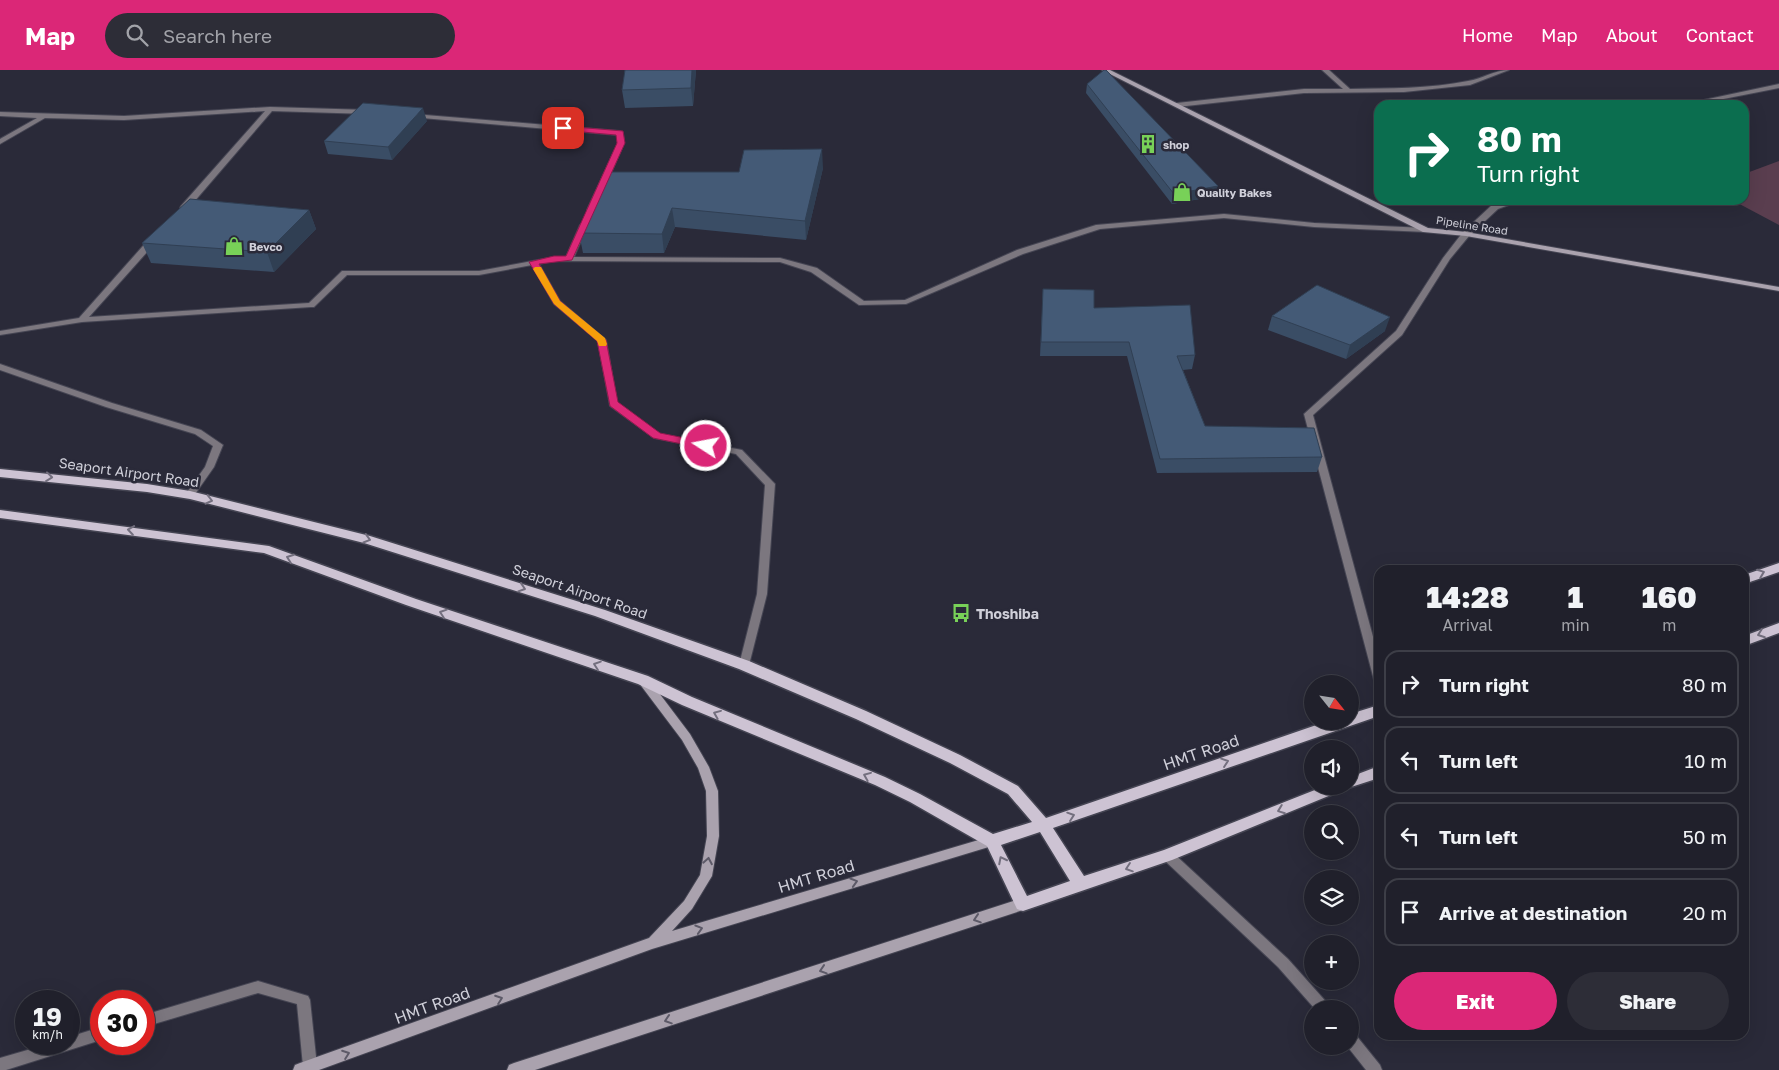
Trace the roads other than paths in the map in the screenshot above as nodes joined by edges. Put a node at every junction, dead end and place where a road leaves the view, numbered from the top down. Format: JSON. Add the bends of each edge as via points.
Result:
{"nodes":[{"id":1,"x":1105,"y":70,"type":"edge"},
{"id":2,"x":1325,"y":70,"type":"edge"},
{"id":3,"x":1506,"y":70,"type":"edge"},
{"id":4,"x":1779,"y":86,"type":"edge"},
{"id":5,"x":1348,"y":90,"type":"junction"},
{"id":6,"x":1708,"y":100,"type":"edge"},
{"id":7,"x":1177,"y":105,"type":"junction"},
{"id":8,"x":270,"y":109,"type":"junction"},
{"id":9,"x":374,"y":112,"type":"edge"},
{"id":10,"x":0,"y":114,"type":"edge"},
{"id":11,"x":404,"y":115,"type":"edge"},
{"id":12,"x":44,"y":116,"type":"junction"},
{"id":13,"x":0,"y":142,"type":"edge"},
{"id":14,"x":1374,"y":204,"type":"edge"},
{"id":15,"x":1376,"y":205,"type":"edge"},
{"id":16,"x":1502,"y":205,"type":"edge"},
{"id":17,"x":177,"y":215,"type":"edge"},
{"id":18,"x":1426,"y":230,"type":"junction"},
{"id":19,"x":159,"y":234,"type":"edge"},
{"id":20,"x":1466,"y":234,"type":"junction"},
{"id":21,"x":569,"y":258,"type":"junction"},
{"id":22,"x":534,"y":262,"type":"junction"},
{"id":23,"x":1779,"y":289,"type":"edge"},
{"id":24,"x":82,"y":320,"type":"junction"},
{"id":25,"x":0,"y":333,"type":"edge"},
{"id":26,"x":0,"y":367,"type":"edge"},
{"id":27,"x":0,"y":473,"type":"edge"},
{"id":28,"x":190,"y":495,"type":"junction"},
{"id":29,"x":0,"y":514,"type":"edge"},
{"id":30,"x":1779,"y":567,"type":"edge"},
{"id":31,"x":1749,"y":578,"type":"edge"},
{"id":32,"x":1779,"y":628,"type":"edge"},
{"id":33,"x":1749,"y":639,"type":"edge"},
{"id":34,"x":1374,"y":661,"type":"edge"},
{"id":35,"x":744,"y":666,"type":"junction"},
{"id":36,"x":644,"y":680,"type":"junction"},
{"id":37,"x":1374,"y":712,"type":"edge"},
{"id":38,"x":1359,"y":717,"type":"edge"},
{"id":39,"x":1319,"y":730,"type":"edge"},
{"id":40,"x":1374,"y":774,"type":"edge"},
{"id":41,"x":1359,"y":780,"type":"edge"},
{"id":42,"x":1319,"y":795,"type":"edge"},
{"id":43,"x":1044,"y":825,"type":"junction"},
{"id":44,"x":992,"y":841,"type":"junction"},
{"id":45,"x":1166,"y":855,"type":"junction"},
{"id":46,"x":1082,"y":885,"type":"junction"},
{"id":47,"x":1024,"y":904,"type":"junction"},
{"id":48,"x":652,"y":943,"type":"junction"},
{"id":49,"x":1316,"y":1000,"type":"edge"},
{"id":50,"x":155,"y":1018,"type":"edge"},
{"id":51,"x":90,"y":1037,"type":"edge"},
{"id":52,"x":1359,"y":1050,"type":"edge"},
{"id":53,"x":0,"y":1065,"type":"edge"},
{"id":54,"x":305,"y":1068,"type":"edge"},
{"id":55,"x":514,"y":1070,"type":"edge"},
{"id":56,"x":1375,"y":1070,"type":"edge"}],
"edges":[{"from":1,"to":7,"type":"street","name":"Pipeline Road"},
{"from":2,"to":5,"type":"street"},
{"from":3,"to":5,"type":"street","via":[[1470,83],[1404,90]]},
{"from":4,"to":6,"type":"street"},
{"from":5,"to":7,"type":"street","via":[[1304,91]]},
{"from":7,"to":14,"type":"street","name":"Pipeline Road"},
{"from":8,"to":9,"type":"street"},
{"from":8,"to":12,"type":"street","via":[[124,118]]},
{"from":8,"to":17,"type":"street"},
{"from":10,"to":12,"type":"street"},
{"from":11,"to":21,"type":"street","via":[[620,133],[621,143]]},
{"from":12,"to":13,"type":"street"},
{"from":15,"to":18,"type":"street","name":"Pipeline Road"},
{"from":16,"to":20,"type":"street","via":[[1495,207]]},
{"from":18,"to":20,"type":"street","name":"Pipeline Road"},
{"from":18,"to":21,"type":"street","via":[[1314,225],[1224,216],[1099,227],[1020,252],[906,302],[862,303],[814,270],[780,260]]},
{"from":19,"to":24,"type":"street"},
{"from":20,"to":23,"type":"street","name":"Pipeline Road"},
{"from":20,"to":34,"type":"street","via":[[1399,332],[1308,414]]},
{"from":21,"to":22,"type":"street"},
{"from":22,"to":24,"type":"street","via":[[480,273],[345,273],[311,305]]},
{"from":22,"to":35,"type":"street","via":[[557,302],[602,340],[613,404],[657,436],[739,452],[770,484],[762,594]]},
{"from":24,"to":25,"type":"street"},
{"from":26,"to":28,"type":"street","via":[[198,432],[218,445],[209,468]]},
{"from":27,"to":28,"type":"main road","name":"Seaport Airport Road","one_way":true},
{"from":28,"to":35,"type":"main road","name":"Seaport Airport Road","one_way":true,"via":[[393,547],[600,613]]},
{"from":36,"to":29,"type":"main road","one_way":true,"via":[[265,549]]},
{"from":31,"to":30,"type":"main road","one_way":true},
{"from":32,"to":33,"type":"main road","one_way":true},
{"from":35,"to":43,"type":"main road","name":"Seaport Airport Road","via":[[955,759],[1013,790]]},
{"from":44,"to":36,"type":"main road","one_way":true,"via":[[880,781],[687,702]]},
{"from":48,"to":36,"type":"street","one_way":true,"via":[[688,905],[706,876],[713,836],[712,791],[686,737]]},
{"from":37,"to":38,"type":"main road"},
{"from":43,"to":39,"type":"main road","name":"HMT Road","one_way":true},
{"from":40,"to":41,"type":"main road"},
{"from":42,"to":45,"type":"main road","one_way":true},
{"from":43,"to":44,"type":"main road","name":"HMT Road"},
{"from":43,"to":46,"type":"main road","name":"Seaport Airport Road"},
{"from":47,"to":44,"type":"main road","one_way":true},
{"from":48,"to":44,"type":"street","name":"HMT Road","one_way":true},
{"from":45,"to":46,"type":"main road","one_way":true},
{"from":45,"to":49,"type":"street","via":[[1283,962]]},
{"from":46,"to":47,"type":"main road"},
{"from":47,"to":55,"type":"street","one_way":true},
{"from":54,"to":48,"type":"street","name":"HMT Road","one_way":true},
{"from":50,"to":54,"type":"street","via":[[258,987],[303,1000]]},
{"from":51,"to":53,"type":"street"},
{"from":52,"to":56,"type":"street"}]}
